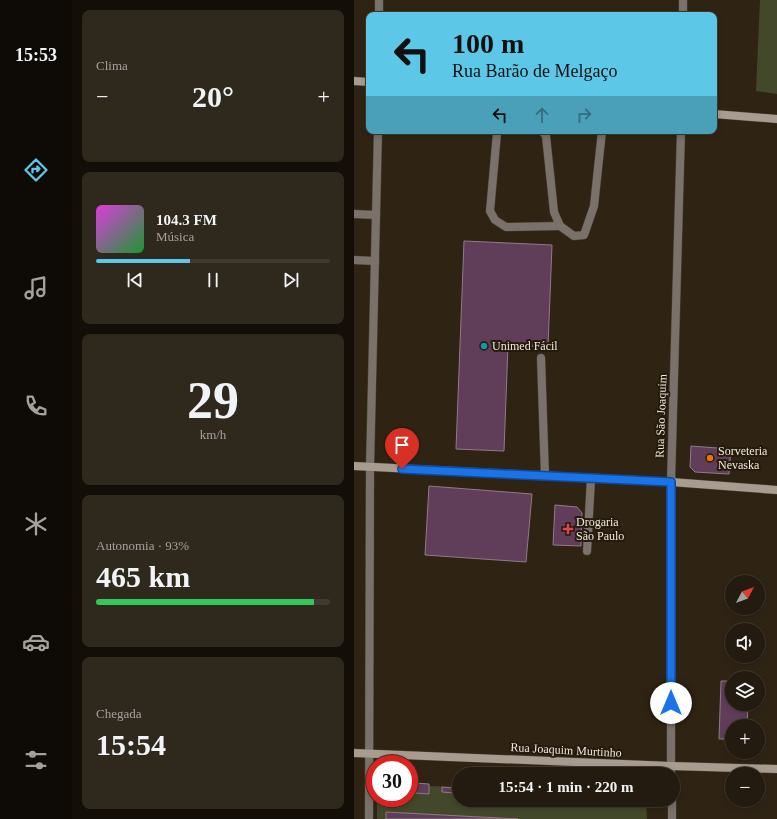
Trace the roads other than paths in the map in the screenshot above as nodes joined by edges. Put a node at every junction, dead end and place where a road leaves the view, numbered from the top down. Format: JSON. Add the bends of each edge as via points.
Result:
{"nodes":[{"id":1,"x":379,"y":0,"type":"edge"},
{"id":2,"x":683,"y":0,"type":"edge"},
{"id":3,"x":379,"y":12,"type":"edge"},
{"id":4,"x":683,"y":12,"type":"edge"},
{"id":5,"x":354,"y":81,"type":"edge"},
{"id":6,"x":366,"y":82,"type":"edge"},
{"id":7,"x":717,"y":114,"type":"edge"},
{"id":8,"x":777,"y":119,"type":"edge"},
{"id":9,"x":378,"y":134,"type":"edge"},
{"id":10,"x":497,"y":134,"type":"edge"},
{"id":11,"x":544,"y":134,"type":"edge"},
{"id":12,"x":602,"y":134,"type":"edge"},
{"id":13,"x":681,"y":134,"type":"edge"},
{"id":14,"x":354,"y":214,"type":"edge"},
{"id":15,"x":376,"y":215,"type":"junction"},
{"id":16,"x":560,"y":226,"type":"junction"},
{"id":17,"x":354,"y":260,"type":"edge"},
{"id":18,"x":375,"y":261,"type":"junction"},
{"id":19,"x":542,"y":358,"type":"dead end"},
{"id":20,"x":354,"y":466,"type":"edge"},
{"id":21,"x":370,"y":467,"type":"junction"},
{"id":22,"x":545,"y":476,"type":"junction"},
{"id":23,"x":591,"y":478,"type":"junction"},
{"id":24,"x":671,"y":482,"type":"junction"},
{"id":25,"x":777,"y":490,"type":"edge"},
{"id":26,"x":587,"y":551,"type":"dead end"},
{"id":27,"x":354,"y":753,"type":"edge"},
{"id":28,"x":368,"y":753,"type":"junction"},
{"id":29,"x":618,"y":767,"type":"edge"},
{"id":30,"x":671,"y":767,"type":"edge"},
{"id":31,"x":777,"y":769,"type":"edge"},
{"id":32,"x":680,"y":770,"type":"edge"},
{"id":33,"x":672,"y":807,"type":"edge"},
{"id":34,"x":368,"y":819,"type":"edge"},
{"id":35,"x":672,"y":819,"type":"edge"}],
"edges":[{"from":1,"to":3,"type":"street"},
{"from":2,"to":4,"type":"street"},
{"from":5,"to":6,"type":"street"},
{"from":7,"to":8,"type":"street"},
{"from":9,"to":15,"type":"street"},
{"from":10,"to":16,"type":"street","via":[[490,212],[495,220],[506,227]]},
{"from":11,"to":16,"type":"street","via":[[554,212]]},
{"from":12,"to":16,"type":"street","via":[[594,206],[584,235],[574,236]]},
{"from":13,"to":24,"type":"street","name":"Rua São Joaquim"},
{"from":14,"to":15,"type":"street"},
{"from":15,"to":18,"type":"street"},
{"from":17,"to":18,"type":"street"},
{"from":18,"to":21,"type":"street"},
{"from":19,"to":22,"type":"street"},
{"from":20,"to":21,"type":"street"},
{"from":21,"to":22,"type":"street"},
{"from":21,"to":28,"type":"street"},
{"from":22,"to":23,"type":"street"},
{"from":23,"to":24,"type":"street"},
{"from":23,"to":26,"type":"street"},
{"from":24,"to":25,"type":"street"},
{"from":24,"to":30,"type":"street","name":"Rua São Joaquim"},
{"from":27,"to":28,"type":"street","name":"Rua Joaquim Murtinho"},
{"from":28,"to":29,"type":"street","name":"Rua Joaquim Murtinho"},
{"from":28,"to":34,"type":"street"},
{"from":31,"to":32,"type":"street","name":"Rua Joaquim Murtinho"},
{"from":33,"to":35,"type":"street"}]}
